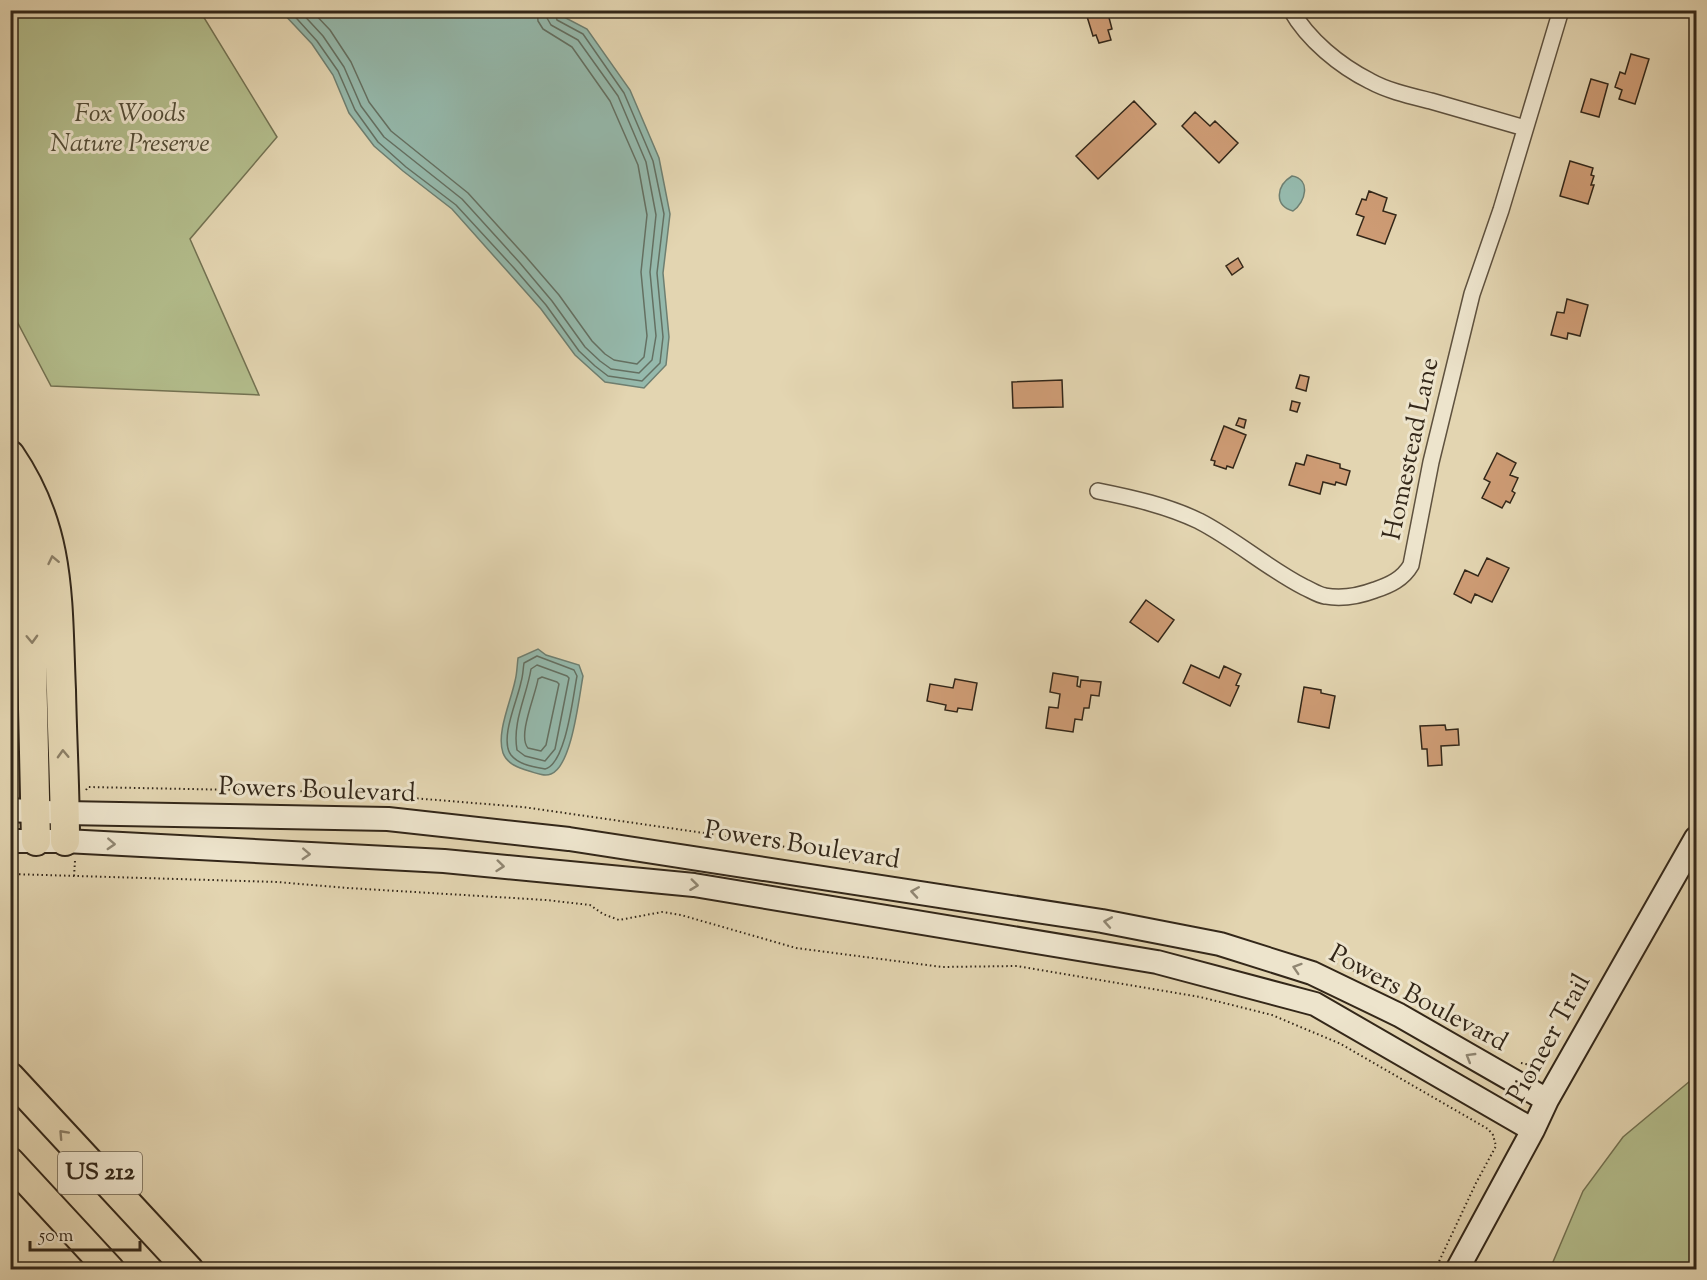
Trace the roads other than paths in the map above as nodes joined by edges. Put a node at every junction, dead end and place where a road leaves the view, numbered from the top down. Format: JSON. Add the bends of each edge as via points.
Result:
{"nodes":[{"id":1,"x":1292,"y":10,"type":"edge"},
{"id":2,"x":1561,"y":10,"type":"edge"},
{"id":3,"x":1525,"y":128,"type":"junction"},
{"id":4,"x":10,"y":455,"type":"edge"},
{"id":5,"x":1098,"y":491,"type":"dead end"},
{"id":6,"x":10,"y":500,"type":"edge"},
{"id":7,"x":24,"y":810,"type":"edge"},
{"id":8,"x":65,"y":813,"type":"junction"},
{"id":9,"x":1696,"y":838,"type":"edge"},
{"id":10,"x":23,"y":841,"type":"edge"},
{"id":11,"x":65,"y":841,"type":"junction"},
{"id":12,"x":10,"y":1077,"type":"edge"},
{"id":13,"x":1547,"y":1101,"type":"junction"},
{"id":14,"x":1533,"y":1130,"type":"junction"},
{"id":15,"x":10,"y":1162,"type":"edge"},
{"id":16,"x":110,"y":1269,"type":"edge"},
{"id":17,"x":189,"y":1269,"type":"edge"},
{"id":18,"x":1457,"y":1269,"type":"edge"}],
"edges":[{"from":1,"to":3,"type":"street","via":[[1296,20],[1321,46],[1371,82]]},
{"from":2,"to":3,"type":"street","name":"Homestead Lane"},
{"from":3,"to":5,"type":"street","name":"Homestead Lane","via":[[1472,294],[1431,462],[1411,565],[1405,576],[1366,593],[1323,596],[1287,578],[1198,521],[1139,499]]},
{"from":8,"to":4,"type":"highway","one_way":true,"via":[[55,568],[41,512]]},
{"from":6,"to":7,"type":"highway","one_way":true,"via":[[26,546],[30,575]]},
{"from":7,"to":8,"type":"main road","name":"Powers Boulevard"},
{"from":7,"to":10,"type":"highway"},
{"from":8,"to":11,"type":"highway"},
{"from":13,"to":8,"type":"main road","name":"Powers Boulevard","one_way":true,"via":[[1399,1015],[1312,973],[1220,944],[1102,921],[558,837],[388,819]]},
{"from":9,"to":13,"type":"main road","name":"Pioneer Trail"},
{"from":10,"to":11,"type":"main road","name":"Powers Boulevard"},
{"from":11,"to":14,"type":"main road","name":"Powers Boulevard","one_way":true,"via":[[444,861],[694,885],[1157,962],[1315,1004]]},
{"from":17,"to":12,"type":"highway","number":"US 212","one_way":true},
{"from":13,"to":14,"type":"main road","name":"Pioneer Trail"},
{"from":14,"to":18,"type":"main road","name":"Pioneer Trail"},
{"from":15,"to":16,"type":"highway","number":"US 212"}]}
